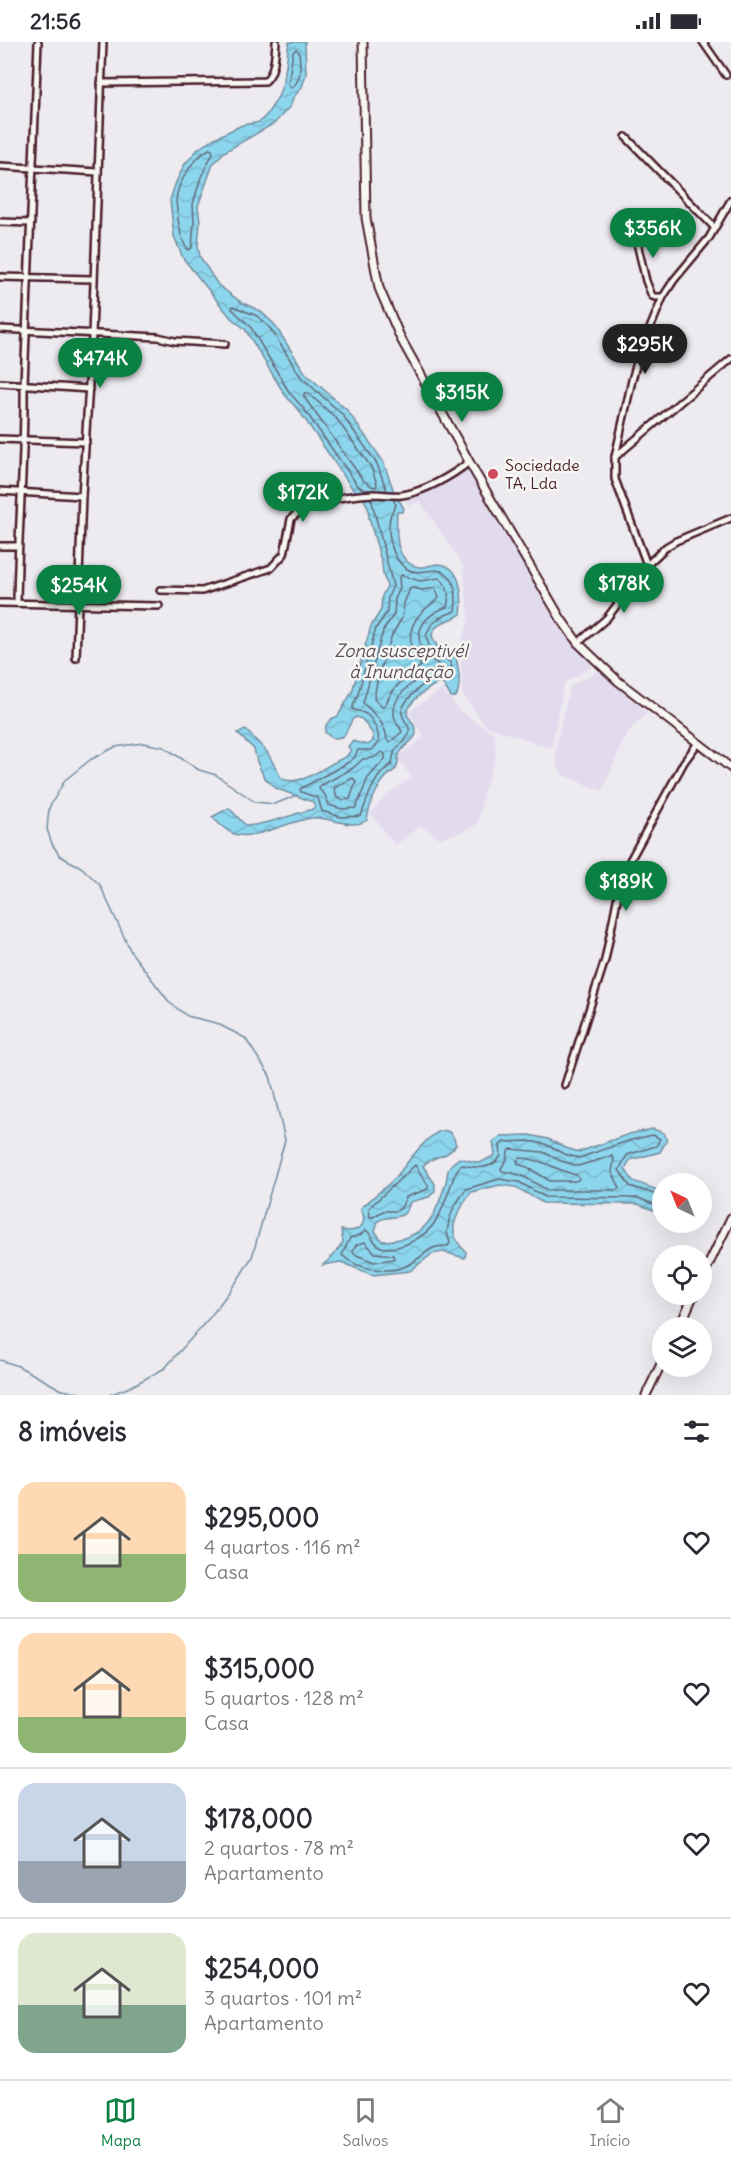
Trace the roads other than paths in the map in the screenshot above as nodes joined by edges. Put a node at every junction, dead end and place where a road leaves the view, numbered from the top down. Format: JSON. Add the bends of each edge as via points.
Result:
{"nodes":[{"id":1,"x":38,"y":42,"type":"edge"},
{"id":2,"x":103,"y":42,"type":"edge"},
{"id":3,"x":276,"y":42,"type":"edge"},
{"id":4,"x":363,"y":42,"type":"edge"},
{"id":5,"x":703,"y":42,"type":"edge"},
{"id":6,"x":726,"y":75,"type":"dead end"},
{"id":7,"x":101,"y":83,"type":"junction"},
{"id":8,"x":626,"y":137,"type":"dead end"},
{"id":9,"x":0,"y":166,"type":"edge"},
{"id":10,"x":33,"y":167,"type":"junction"},
{"id":11,"x":98,"y":172,"type":"junction"},
{"id":12,"x":731,"y":200,"type":"edge"},
{"id":13,"x":0,"y":222,"type":"edge"},
{"id":14,"x":32,"y":223,"type":"junction"},
{"id":15,"x":645,"y":224,"type":"dead end"},
{"id":16,"x":714,"y":227,"type":"junction"},
{"id":17,"x":0,"y":277,"type":"edge"},
{"id":18,"x":29,"y":278,"type":"junction"},
{"id":19,"x":93,"y":279,"type":"junction"},
{"id":20,"x":663,"y":297,"type":"junction"},
{"id":21,"x":0,"y":329,"type":"edge"},
{"id":22,"x":27,"y":330,"type":"junction"},
{"id":23,"x":92,"y":335,"type":"junction"},
{"id":24,"x":225,"y":344,"type":"dead end"},
{"id":25,"x":731,"y":359,"type":"edge"},
{"id":26,"x":0,"y":383,"type":"edge"},
{"id":27,"x":24,"y":384,"type":"junction"},
{"id":28,"x":89,"y":389,"type":"junction"},
{"id":29,"x":0,"y":439,"type":"edge"},
{"id":30,"x":25,"y":440,"type":"junction"},
{"id":31,"x":86,"y":442,"type":"junction"},
{"id":32,"x":615,"y":457,"type":"junction"},
{"id":33,"x":469,"y":462,"type":"junction"},
{"id":34,"x":0,"y":491,"type":"edge"},
{"id":35,"x":21,"y":491,"type":"junction"},
{"id":36,"x":82,"y":496,"type":"junction"},
{"id":37,"x":731,"y":518,"type":"edge"},
{"id":38,"x":0,"y":546,"type":"edge"},
{"id":39,"x":18,"y":546,"type":"junction"},
{"id":40,"x":647,"y":565,"type":"junction"},
{"id":41,"x":160,"y":590,"type":"dead end"},
{"id":42,"x":0,"y":603,"type":"edge"},
{"id":43,"x":17,"y":603,"type":"junction"},
{"id":44,"x":80,"y":605,"type":"junction"},
{"id":45,"x":159,"y":606,"type":"dead end"},
{"id":46,"x":579,"y":643,"type":"junction"},
{"id":47,"x":76,"y":658,"type":"dead end"},
{"id":48,"x":698,"y":743,"type":"junction"},
{"id":49,"x":731,"y":768,"type":"edge"},
{"id":50,"x":565,"y":1085,"type":"dead end"},
{"id":51,"x":731,"y":1218,"type":"edge"},
{"id":52,"x":712,"y":1257,"type":"edge"},
{"id":53,"x":655,"y":1377,"type":"edge"},
{"id":54,"x":646,"y":1395,"type":"edge"}],
"edges":[{"from":1,"to":10,"type":"street"},
{"from":2,"to":7,"type":"street"},
{"from":3,"to":7,"type":"street","via":[[270,76],[265,81]]},
{"from":4,"to":33,"type":"main road","via":[[364,195],[379,288],[401,339]]},
{"from":5,"to":6,"type":"street"},
{"from":7,"to":11,"type":"street"},
{"from":8,"to":16,"type":"street"},
{"from":9,"to":10,"type":"street"},
{"from":10,"to":11,"type":"street"},
{"from":10,"to":14,"type":"street"},
{"from":11,"to":19,"type":"street"},
{"from":12,"to":16,"type":"street"},
{"from":13,"to":14,"type":"street"},
{"from":14,"to":18,"type":"street"},
{"from":15,"to":20,"type":"street","via":[[635,234],[646,281],[651,296]]},
{"from":16,"to":20,"type":"street"},
{"from":17,"to":18,"type":"street"},
{"from":18,"to":19,"type":"street"},
{"from":18,"to":22,"type":"street"},
{"from":19,"to":23,"type":"street"},
{"from":20,"to":32,"type":"street","via":[[639,355]]},
{"from":21,"to":22,"type":"street"},
{"from":22,"to":23,"type":"street"},
{"from":22,"to":27,"type":"street"},
{"from":23,"to":24,"type":"street"},
{"from":23,"to":28,"type":"street"},
{"from":25,"to":32,"type":"street"},
{"from":26,"to":27,"type":"street"},
{"from":27,"to":28,"type":"street"},
{"from":27,"to":30,"type":"street"},
{"from":28,"to":31,"type":"street"},
{"from":29,"to":30,"type":"street"},
{"from":30,"to":31,"type":"street"},
{"from":30,"to":35,"type":"street"},
{"from":31,"to":36,"type":"street"},
{"from":32,"to":40,"type":"street","via":[[615,479]]},
{"from":33,"to":41,"type":"street","via":[[444,479],[404,495],[372,494],[306,507],[291,519],[284,554],[271,568],[202,591]]},
{"from":33,"to":46,"type":"main road"},
{"from":34,"to":35,"type":"street"},
{"from":35,"to":36,"type":"street"},
{"from":35,"to":39,"type":"street"},
{"from":36,"to":44,"type":"street"},
{"from":37,"to":40,"type":"street","via":[[676,541]]},
{"from":38,"to":39,"type":"street"},
{"from":39,"to":43,"type":"street"},
{"from":40,"to":46,"type":"street","via":[[607,618]]},
{"from":42,"to":43,"type":"street"},
{"from":43,"to":44,"type":"street"},
{"from":44,"to":45,"type":"street"},
{"from":44,"to":47,"type":"street"},
{"from":46,"to":48,"type":"main road","via":[[618,681]]},
{"from":48,"to":49,"type":"main road"},
{"from":48,"to":50,"type":"street","via":[[622,875],[605,960]]},
{"from":51,"to":52,"type":"main road"},
{"from":53,"to":54,"type":"main road"}]}
